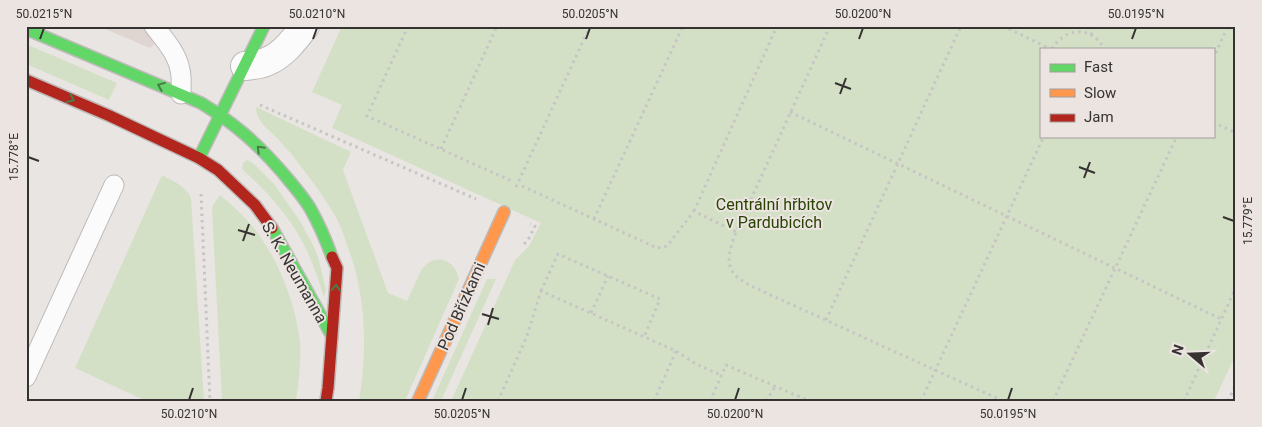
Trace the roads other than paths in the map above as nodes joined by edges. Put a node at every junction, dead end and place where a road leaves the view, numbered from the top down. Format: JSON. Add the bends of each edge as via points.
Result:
{"nodes":[{"id":1,"x":154,"y":26,"type":"edge"},
{"id":2,"x":264,"y":26,"type":"edge"},
{"id":3,"x":305,"y":26,"type":"edge"},
{"id":4,"x":26,"y":29,"type":"edge"},
{"id":5,"x":245,"y":66,"type":"junction"},
{"id":6,"x":26,"y":80,"type":"edge"},
{"id":7,"x":181,"y":94,"type":"junction"},
{"id":8,"x":221,"y":115,"type":"junction"},
{"id":9,"x":199,"y":158,"type":"junction"},
{"id":10,"x":114,"y":185,"type":"dead end"},
{"id":11,"x":504,"y":212,"type":"road end"},
{"id":12,"x":332,"y":336,"type":"junction"},
{"id":13,"x":26,"y":377,"type":"edge"},
{"id":14,"x":326,"y":401,"type":"edge"},
{"id":15,"x":418,"y":401,"type":"edge"}],
"edges":[{"from":1,"to":7,"type":"lane","via":[[178,64]]},
{"from":2,"to":5,"type":"street"},
{"from":3,"to":5,"type":"street","via":[[277,56],[260,64]]},
{"from":7,"to":4,"type":"street","name":"S. K. Neumanna","one_way":true},
{"from":5,"to":8,"type":"street"},
{"from":6,"to":9,"type":"street","name":"S. K. Neumanna","one_way":true},
{"from":7,"to":8,"type":"street","name":"S. K. Neumanna"},
{"from":8,"to":9,"type":"street"},
{"from":12,"to":8,"type":"street","name":"S. K. Neumanna","one_way":true,"via":[[337,268],[321,229],[299,193],[275,164]]},
{"from":9,"to":12,"type":"street","name":"S. K. Neumanna","via":[[218,170],[269,223]]},
{"from":10,"to":13,"type":"lane"},
{"from":11,"to":15,"type":"street","name":"Pod Břízkami"},
{"from":12,"to":14,"type":"street"}]}
